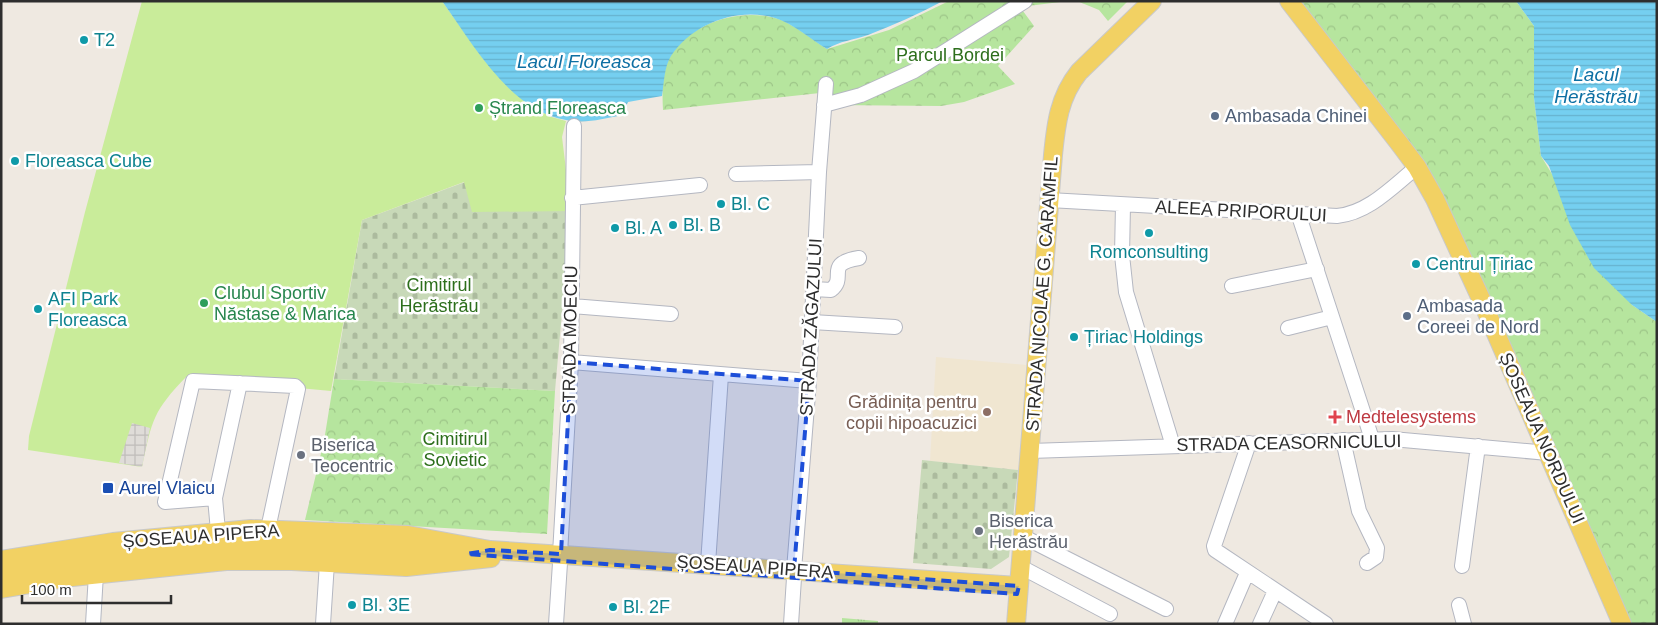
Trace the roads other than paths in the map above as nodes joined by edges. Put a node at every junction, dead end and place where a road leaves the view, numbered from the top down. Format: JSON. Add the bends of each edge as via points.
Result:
{"nodes":[{"id":1,"x":1025,"y":1,"type":"edge"},
{"id":2,"x":1152,"y":1,"type":"edge"},
{"id":3,"x":1291,"y":3,"type":"edge"},
{"id":4,"x":826,"y":84,"type":"dead end"},
{"id":5,"x":824,"y":104,"type":"junction"},
{"id":6,"x":574,"y":126,"type":"dead end"},
{"id":7,"x":1417,"y":167,"type":"junction"},
{"id":8,"x":819,"y":172,"type":"junction"},
{"id":9,"x":736,"y":174,"type":"dead end"},
{"id":10,"x":700,"y":185,"type":"dead end"},
{"id":11,"x":572,"y":198,"type":"junction"},
{"id":12,"x":1049,"y":200,"type":"junction"},
{"id":13,"x":1123,"y":205,"type":"junction"},
{"id":14,"x":1299,"y":216,"type":"junction"},
{"id":15,"x":859,"y":258,"type":"dead end"},
{"id":16,"x":1317,"y":270,"type":"junction"},
{"id":17,"x":1232,"y":286,"type":"dead end"},
{"id":18,"x":814,"y":289,"type":"junction"},
{"id":19,"x":572,"y":306,"type":"junction"},
{"id":20,"x":671,"y":314,"type":"dead end"},
{"id":21,"x":1332,"y":317,"type":"junction"},
{"id":22,"x":812,"y":322,"type":"junction"},
{"id":23,"x":895,"y":327,"type":"dead end"},
{"id":24,"x":1288,"y":328,"type":"dead end"},
{"id":25,"x":571,"y":362,"type":"junction"},
{"id":26,"x":721,"y":375,"type":"junction"},
{"id":27,"x":809,"y":382,"type":"junction"},
{"id":28,"x":240,"y":383,"type":"junction"},
{"id":29,"x":1372,"y":439,"type":"junction"},
{"id":30,"x":1343,"y":440,"type":"junction"},
{"id":31,"x":1249,"y":443,"type":"junction"},
{"id":32,"x":1173,"y":446,"type":"junction"},
{"id":33,"x":1478,"y":446,"type":"junction"},
{"id":34,"x":1030,"y":451,"type":"junction"},
{"id":35,"x":1548,"y":453,"type":"junction"},
{"id":36,"x":215,"y":498,"type":"junction"},
{"id":37,"x":268,"y":529,"type":"junction"},
{"id":38,"x":218,"y":531,"type":"junction"},
{"id":39,"x":1024,"y":537,"type":"junction"},
{"id":40,"x":491,"y":554,"type":"junction"},
{"id":41,"x":560,"y":558,"type":"junction"},
{"id":42,"x":1,"y":560,"type":"edge"},
{"id":43,"x":327,"y":562,"type":"junction"},
{"id":44,"x":1367,"y":563,"type":"dead end"},
{"id":45,"x":708,"y":564,"type":"junction"},
{"id":46,"x":1462,"y":566,"type":"dead end"},
{"id":47,"x":1021,"y":567,"type":"junction"},
{"id":48,"x":1247,"y":573,"type":"junction"},
{"id":49,"x":96,"y":574,"type":"junction"},
{"id":50,"x":794,"y":574,"type":"junction"},
{"id":51,"x":1,"y":575,"type":"edge"},
{"id":52,"x":1,"y":589,"type":"edge"},
{"id":53,"x":1019,"y":590,"type":"junction"},
{"id":54,"x":1275,"y":591,"type":"junction"},
{"id":55,"x":1459,"y":605,"type":"dead end"},
{"id":56,"x":1166,"y":609,"type":"dead end"},
{"id":57,"x":1110,"y":614,"type":"dead end"},
{"id":58,"x":1020,"y":622,"type":"edge"},
{"id":59,"x":93,"y":624,"type":"edge"},
{"id":60,"x":323,"y":624,"type":"edge"},
{"id":61,"x":556,"y":624,"type":"edge"},
{"id":62,"x":791,"y":624,"type":"edge"},
{"id":63,"x":1225,"y":624,"type":"edge"},
{"id":64,"x":1260,"y":624,"type":"edge"},
{"id":65,"x":1326,"y":624,"type":"edge"},
{"id":66,"x":1464,"y":624,"type":"edge"},
{"id":67,"x":1622,"y":624,"type":"edge"}],
"edges":[{"from":1,"to":5,"type":"street","via":[[914,71],[861,95]]},
{"from":2,"to":12,"type":"main road","name":"STRADA NICOLAE G. CARAMFIL","via":[[1096,54],[1064,93],[1056,126]]},
{"from":3,"to":7,"type":"main road","name":"ȘOSEAUA NORDULUI"},
{"from":4,"to":5,"type":"street","name":"STRADA ZĂGAZULUI"},
{"from":5,"to":8,"type":"street","name":"STRADA ZĂGAZULUI"},
{"from":6,"to":11,"type":"street","name":"STRADA MOECIU"},
{"from":7,"to":14,"type":"street","name":"ALEEA PRIPORULUI","via":[[1357,212],[1337,216]]},
{"from":7,"to":35,"type":"main road","name":"ȘOSEAUA NORDULUI","via":[[1452,235]]},
{"from":8,"to":9,"type":"street"},
{"from":8,"to":18,"type":"street","name":"STRADA ZĂGAZULUI"},
{"from":10,"to":11,"type":"street"},
{"from":11,"to":19,"type":"street","name":"STRADA MOECIU"},
{"from":12,"to":13,"type":"street","name":"ALEEA PRIPORULUI"},
{"from":12,"to":34,"type":"main road","name":"STRADA NICOLAE G. CARAMFIL"},
{"from":13,"to":14,"type":"street","name":"ALEEA PRIPORULUI"},
{"from":13,"to":32,"type":"street","via":[[1122,255],[1126,292]]},
{"from":14,"to":16,"type":"street"},
{"from":15,"to":18,"type":"street","via":[[844,260],[840,264],[837,284],[831,290]]},
{"from":16,"to":17,"type":"street"},
{"from":16,"to":21,"type":"street"},
{"from":18,"to":22,"type":"street","name":"STRADA ZĂGAZULUI"},
{"from":19,"to":20,"type":"street"},
{"from":19,"to":25,"type":"street","name":"STRADA MOECIU"},
{"from":21,"to":24,"type":"street"},
{"from":21,"to":29,"type":"street"},
{"from":22,"to":23,"type":"street"},
{"from":22,"to":27,"type":"street","name":"STRADA ZĂGAZULUI"},
{"from":25,"to":26,"type":"street"},
{"from":25,"to":41,"type":"street","name":"STRADA MOECIU"},
{"from":26,"to":27,"type":"street"},
{"from":26,"to":45,"type":"street"},
{"from":27,"to":50,"type":"street","name":"STRADA ZĂGAZULUI"},
{"from":28,"to":36,"type":"street"},
{"from":28,"to":36,"type":"street","via":[[194,380],[165,502]]},
{"from":28,"to":37,"type":"street","via":[[293,385],[298,389]]},
{"from":29,"to":30,"type":"street","name":"STRADA CEASORNICULUI"},
{"from":29,"to":33,"type":"street","name":"STRADA CEASORNICULUI"},
{"from":30,"to":31,"type":"street","name":"STRADA CEASORNICULUI"},
{"from":30,"to":44,"type":"street","via":[[1359,511],[1377,548],[1376,557]]},
{"from":31,"to":32,"type":"street","name":"STRADA CEASORNICULUI"},
{"from":31,"to":48,"type":"street","via":[[1214,546],[1218,553]]},
{"from":32,"to":34,"type":"street","name":"STRADA CEASORNICULUI"},
{"from":33,"to":35,"type":"street","name":"STRADA CEASORNICULUI"},
{"from":33,"to":46,"type":"street"},
{"from":34,"to":39,"type":"main road","name":"STRADA NICOLAE G. CARAMFIL"},
{"from":35,"to":67,"type":"main road","name":"ȘOSEAUA NORDULUI"},
{"from":36,"to":38,"type":"street"},
{"from":37,"to":38,"type":"main road","name":"ȘOSEAUA PIPERA"},
{"from":37,"to":40,"type":"main road","name":"ȘOSEAUA PIPERA","via":[[408,535]]},
{"from":38,"to":42,"type":"main road","name":"ȘOSEAUA PIPERA","via":[[113,542]]},
{"from":39,"to":47,"type":"main road","name":"STRADA NICOLAE G. CARAMFIL"},
{"from":39,"to":56,"type":"street"},
{"from":40,"to":41,"type":"main road","name":"ȘOSEAUA PIPERA"},
{"from":40,"to":43,"type":"main road","name":"ȘOSEAUA PIPERA","via":[[406,567]]},
{"from":40,"to":51,"type":"main road","name":"ȘOSEAUA PIPERA","via":[[298,546],[209,548],[66,564]]},
{"from":41,"to":45,"type":"main road","name":"ȘOSEAUA PIPERA"},
{"from":41,"to":50,"type":"main road","name":"ȘOSEAUA PIPERA"},
{"from":41,"to":61,"type":"street","name":"STRADA MOECIU"},
{"from":43,"to":49,"type":"main road","name":"ȘOSEAUA PIPERA","via":[[226,561]]},
{"from":43,"to":60,"type":"street"},
{"from":45,"to":50,"type":"main road","name":"ȘOSEAUA PIPERA"},
{"from":47,"to":53,"type":"main road","name":"STRADA NICOLAE G. CARAMFIL"},
{"from":47,"to":57,"type":"street"},
{"from":48,"to":54,"type":"street"},
{"from":48,"to":63,"type":"street"},
{"from":49,"to":52,"type":"main road","name":"ȘOSEAUA PIPERA"},
{"from":49,"to":59,"type":"street"},
{"from":50,"to":53,"type":"main road","name":"ȘOSEAUA PIPERA"},
{"from":50,"to":62,"type":"street","name":"STRADA ZĂGAZULUI"},
{"from":53,"to":58,"type":"main road","name":"STRADA NICOLAE G. CARAMFIL"},
{"from":54,"to":64,"type":"street"},
{"from":54,"to":65,"type":"street"},
{"from":55,"to":66,"type":"street"}]}
